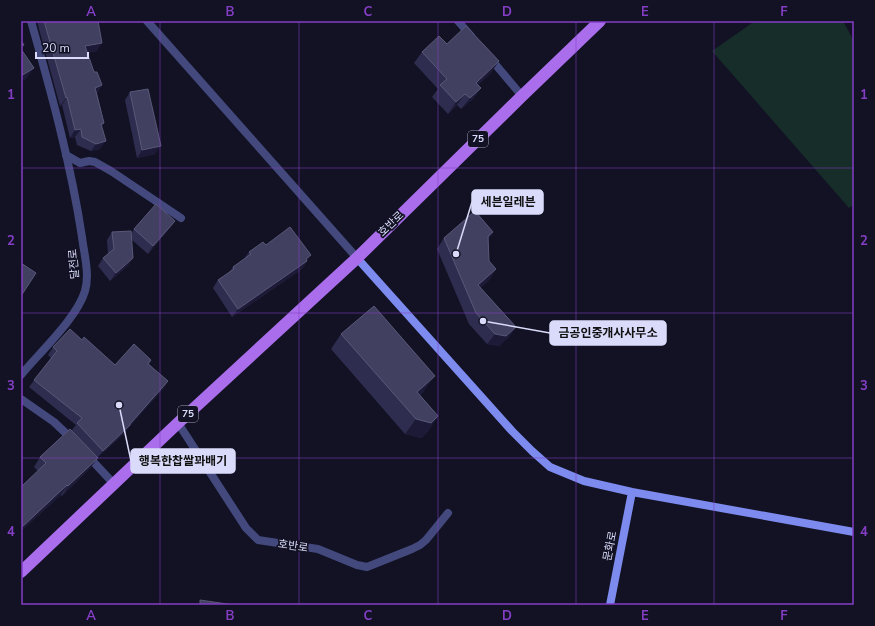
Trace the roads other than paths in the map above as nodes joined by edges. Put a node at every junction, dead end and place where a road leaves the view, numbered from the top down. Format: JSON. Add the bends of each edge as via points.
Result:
{"nodes":[{"id":1,"x":31,"y":21,"type":"edge"},
{"id":2,"x":147,"y":21,"type":"edge"},
{"id":3,"x":458,"y":21,"type":"edge"},
{"id":4,"x":600,"y":21,"type":"edge"},
{"id":5,"x":522,"y":96,"type":"junction"},
{"id":6,"x":66,"y":155,"type":"junction"},
{"id":7,"x":181,"y":218,"type":"dead end"},
{"id":8,"x":357,"y":258,"type":"junction"},
{"id":9,"x":21,"y":375,"type":"edge"},
{"id":10,"x":21,"y":399,"type":"edge"},
{"id":11,"x":178,"y":423,"type":"junction"},
{"id":12,"x":114,"y":484,"type":"junction"},
{"id":13,"x":632,"y":492,"type":"junction"},
{"id":14,"x":448,"y":513,"type":"dead end"},
{"id":15,"x":854,"y":532,"type":"edge"},
{"id":16,"x":21,"y":572,"type":"edge"},
{"id":17,"x":610,"y":605,"type":"edge"}],
"edges":[{"from":1,"to":6,"type":"street","name":"달전로"},
{"from":2,"to":8,"type":"street"},
{"from":3,"to":5,"type":"street"},
{"from":4,"to":5,"type":"main road","name":"호반로","number":"75"},
{"from":5,"to":8,"type":"main road","name":"호반로","number":"75"},
{"from":6,"to":7,"type":"street","via":[[80,163],[95,162]]},
{"from":6,"to":9,"type":"street","name":"달전로","via":[[87,270],[85,290],[74,313]]},
{"from":8,"to":11,"type":"main road","name":"호반로","number":"75"},
{"from":8,"to":13,"type":"street","via":[[512,431],[550,467],[584,481]]},
{"from":10,"to":12,"type":"street","via":[[54,422]]},
{"from":11,"to":12,"type":"main road","name":"호반로","number":"75"},
{"from":11,"to":14,"type":"street","name":"호반로","via":[[246,528],[258,540],[318,549],[367,567],[412,549],[426,540]]},
{"from":12,"to":16,"type":"main road","name":"호반로","number":"75"},
{"from":13,"to":15,"type":"street"},
{"from":13,"to":17,"type":"street","name":"문화로"}]}
